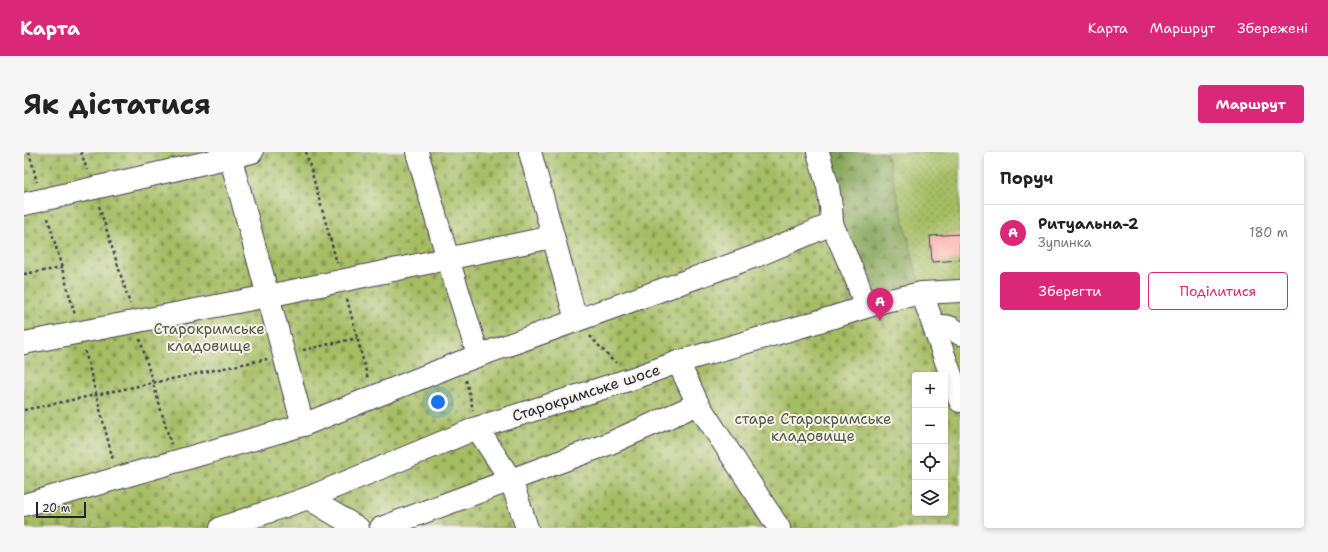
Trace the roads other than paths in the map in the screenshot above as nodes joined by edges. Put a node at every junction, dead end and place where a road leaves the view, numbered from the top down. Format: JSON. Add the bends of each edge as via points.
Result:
{"nodes":[{"id":1,"x":252,"y":152,"type":"edge"},
{"id":2,"x":417,"y":152,"type":"edge"},
{"id":3,"x":530,"y":152,"type":"edge"},
{"id":4,"x":818,"y":152,"type":"edge"},
{"id":5,"x":230,"y":154,"type":"edge"},
{"id":6,"x":24,"y":204,"type":"edge"},
{"id":7,"x":832,"y":224,"type":"junction"},
{"id":8,"x":552,"y":237,"type":"junction"},
{"id":9,"x":448,"y":259,"type":"junction"},
{"id":10,"x":960,"y":291,"type":"edge"},
{"id":11,"x":922,"y":293,"type":"junction"},
{"id":12,"x":268,"y":296,"type":"junction"},
{"id":13,"x":865,"y":306,"type":"junction"},
{"id":14,"x":576,"y":320,"type":"junction"},
{"id":15,"x":934,"y":326,"type":"junction"},
{"id":16,"x":960,"y":334,"type":"edge"},
{"id":17,"x":24,"y":343,"type":"edge"},
{"id":18,"x":470,"y":358,"type":"junction"},
{"id":19,"x":678,"y":362,"type":"junction"},
{"id":20,"x":960,"y":400,"type":"edge"},
{"id":21,"x":698,"y":404,"type":"junction"},
{"id":22,"x":303,"y":425,"type":"junction"},
{"id":23,"x":477,"y":428,"type":"junction"},
{"id":24,"x":511,"y":480,"type":"junction"},
{"id":25,"x":308,"y":498,"type":"junction"},
{"id":26,"x":24,"y":505,"type":"edge"},
{"id":27,"x":221,"y":528,"type":"edge"},
{"id":28,"x":358,"y":528,"type":"edge"},
{"id":29,"x":381,"y":528,"type":"edge"},
{"id":30,"x":526,"y":528,"type":"edge"},
{"id":31,"x":779,"y":528,"type":"edge"}],
"edges":[{"from":1,"to":5,"type":"street"},
{"from":2,"to":9,"type":"street"},
{"from":3,"to":8,"type":"street"},
{"from":4,"to":7,"type":"street","via":[[828,187]]},
{"from":5,"to":6,"type":"street"},
{"from":5,"to":12,"type":"street"},
{"from":7,"to":13,"type":"street"},
{"from":7,"to":14,"type":"street","via":[[756,256]]},
{"from":8,"to":9,"type":"street"},
{"from":8,"to":14,"type":"street"},
{"from":9,"to":12,"type":"street"},
{"from":9,"to":18,"type":"street"},
{"from":10,"to":11,"type":"street","name":"Старокримське шосе"},
{"from":11,"to":13,"type":"street","name":"Старокримське шосе"},
{"from":11,"to":15,"type":"street"},
{"from":12,"to":17,"type":"street"},
{"from":12,"to":22,"type":"street"},
{"from":13,"to":19,"type":"street","name":"Старокримське шосе"},
{"from":14,"to":18,"type":"street"},
{"from":15,"to":16,"type":"street","via":[[949,326]]},
{"from":15,"to":20,"type":"street"},
{"from":18,"to":22,"type":"street"},
{"from":19,"to":21,"type":"street"},
{"from":19,"to":23,"type":"street","name":"Старокримське шосе"},
{"from":21,"to":24,"type":"street","via":[[608,444]]},
{"from":21,"to":31,"type":"street"},
{"from":22,"to":26,"type":"street"},
{"from":23,"to":24,"type":"street"},
{"from":23,"to":25,"type":"street","name":"Старокримське шосе"},
{"from":24,"to":29,"type":"street"},
{"from":24,"to":30,"type":"street"},
{"from":25,"to":27,"type":"street","name":"Старокримське шосе"},
{"from":25,"to":28,"type":"street"}]}
